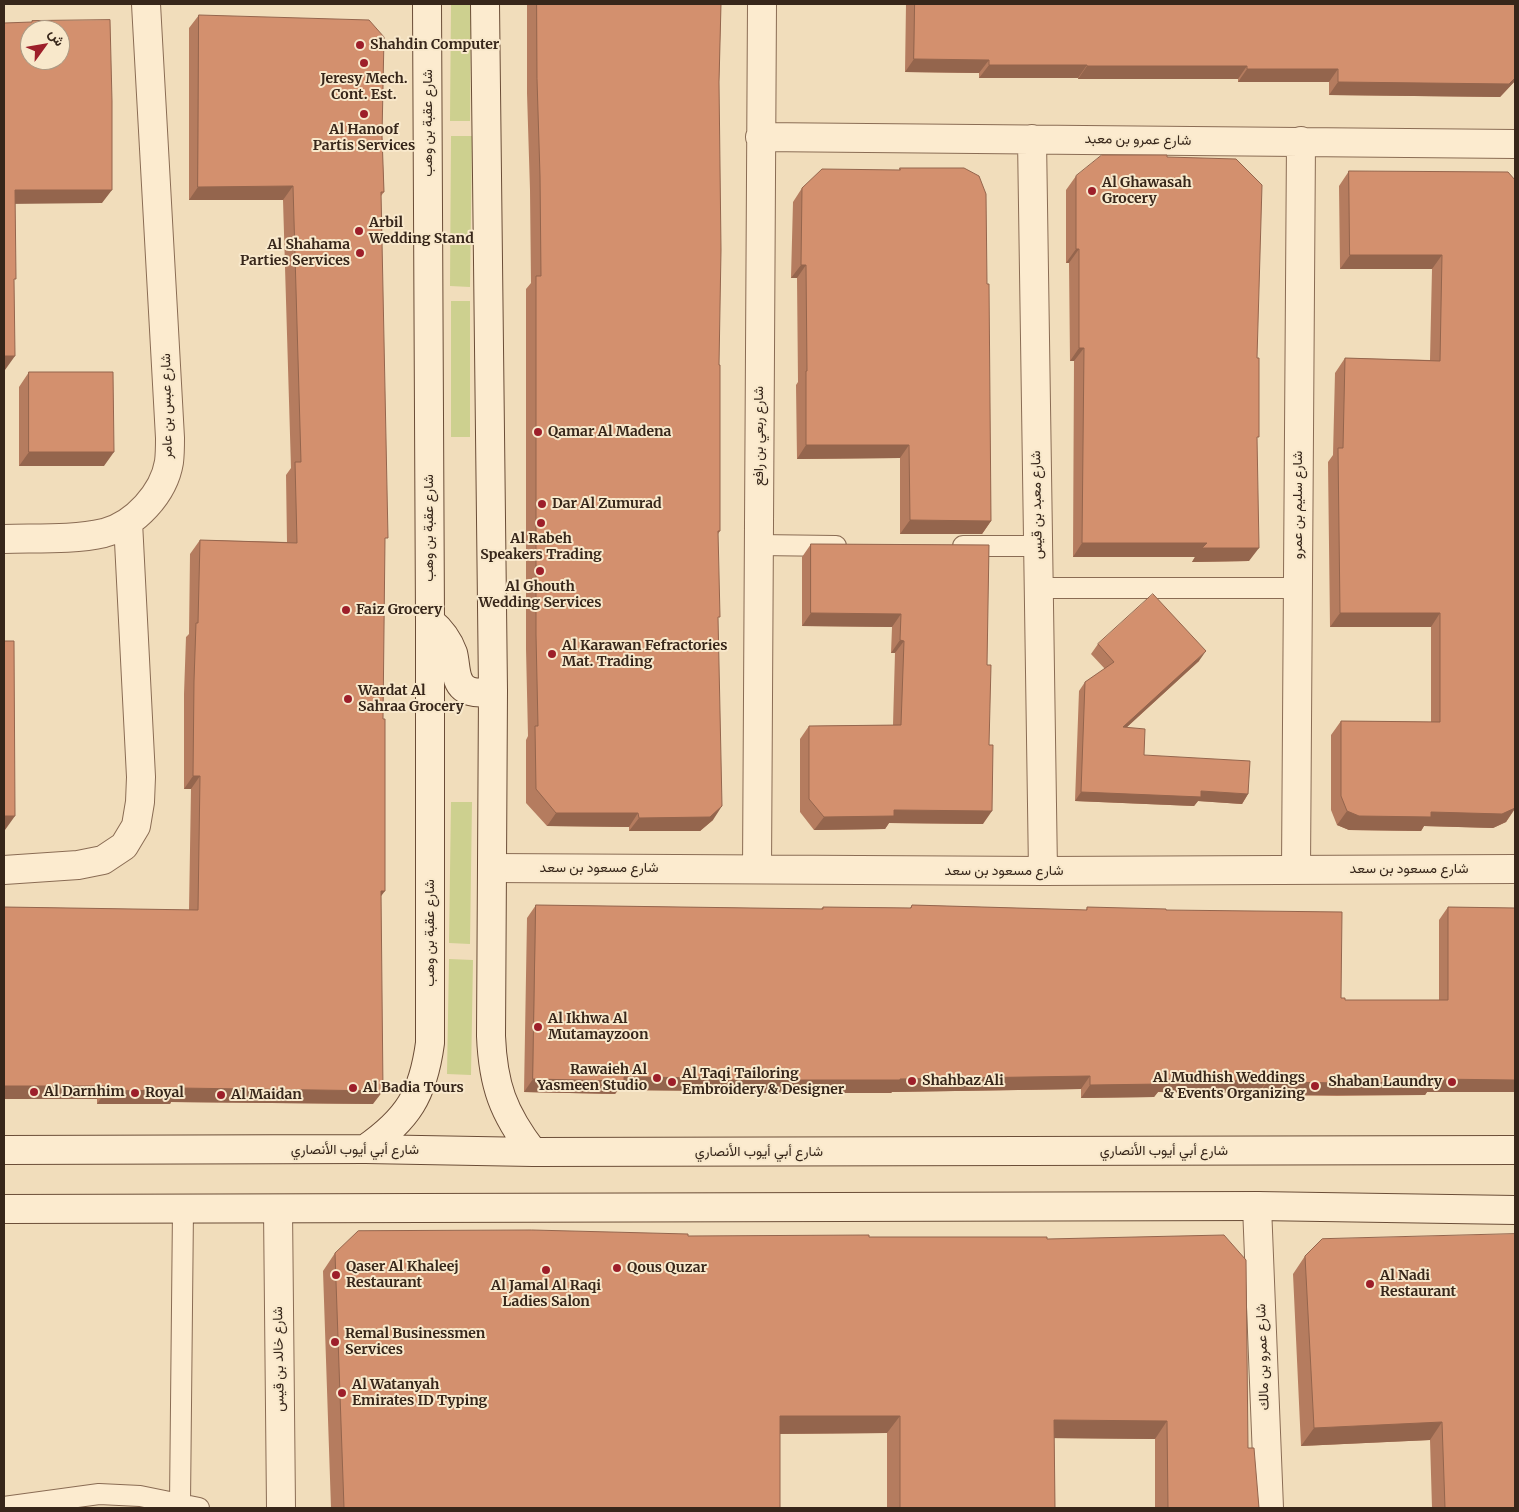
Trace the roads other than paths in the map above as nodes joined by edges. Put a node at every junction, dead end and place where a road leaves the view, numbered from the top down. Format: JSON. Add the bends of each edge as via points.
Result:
{"nodes":[{"id":1,"x":146,"y":4,"type":"edge"},
{"id":2,"x":427,"y":4,"type":"edge"},
{"id":3,"x":485,"y":4,"type":"edge"},
{"id":4,"x":762,"y":4,"type":"edge"},
{"id":5,"x":760,"y":137,"type":"junction"},
{"id":6,"x":1032,"y":139,"type":"junction"},
{"id":7,"x":1301,"y":142,"type":"junction"},
{"id":8,"x":1515,"y":144,"type":"edge"},
{"id":9,"x":128,"y":522,"type":"junction"},
{"id":10,"x":4,"y":539,"type":"edge"},
{"id":11,"x":758,"y":545,"type":"junction"},
{"id":12,"x":858,"y":546,"type":"edge"},
{"id":13,"x":948,"y":546,"type":"edge"},
{"id":14,"x":1038,"y":546,"type":"junction"},
{"id":15,"x":1038,"y":588,"type":"junction"},
{"id":16,"x":1298,"y":588,"type":"junction"},
{"id":17,"x":430,"y":621,"type":"junction"},
{"id":18,"x":492,"y":691,"type":"junction"},
{"id":19,"x":492,"y":868,"type":"junction"},
{"id":20,"x":757,"y":869,"type":"junction"},
{"id":21,"x":1296,"y":869,"type":"junction"},
{"id":22,"x":1515,"y":869,"type":"edge"},
{"id":23,"x":4,"y":870,"type":"edge"},
{"id":24,"x":1044,"y":871,"type":"junction"},
{"id":25,"x":365,"y":1149,"type":"junction"},
{"id":26,"x":4,"y":1150,"type":"edge"},
{"id":27,"x":1515,"y":1150,"type":"edge"},
{"id":28,"x":533,"y":1152,"type":"junction"},
{"id":29,"x":1257,"y":1206,"type":"junction"},
{"id":30,"x":4,"y":1209,"type":"edge"},
{"id":31,"x":183,"y":1209,"type":"junction"},
{"id":32,"x":278,"y":1209,"type":"junction"},
{"id":33,"x":1515,"y":1210,"type":"edge"},
{"id":34,"x":180,"y":1503,"type":"junction"},
{"id":35,"x":4,"y":1507,"type":"edge"},
{"id":36,"x":199,"y":1508,"type":"edge"},
{"id":37,"x":281,"y":1508,"type":"edge"},
{"id":38,"x":1269,"y":1508,"type":"edge"}],
"edges":[{"from":1,"to":9,"type":"street","name":"شارع عبس بن عامر","via":[[170,438],[169,463],[161,486],[147,506]]},
{"from":2,"to":17,"type":"street","name":"شارع عقبة بن وهب"},
{"from":3,"to":18,"type":"street"},
{"from":4,"to":5,"type":"street","name":"شارع ربعي بن رافع"},
{"from":5,"to":6,"type":"street","name":"شارع عمرو بن معبد"},
{"from":5,"to":11,"type":"street","name":"شارع ربعي بن رافع"},
{"from":6,"to":7,"type":"street","name":"شارع عمرو بن معبد"},
{"from":6,"to":14,"type":"street","name":"شارع معبد بن قيس"},
{"from":7,"to":8,"type":"street","name":"شارع عمرو بن معبد"},
{"from":7,"to":16,"type":"street","name":"شارع سليم بن عمرو"},
{"from":9,"to":10,"type":"street","name":"شارع عبس بن عامر","via":[[106,532],[84,536]]},
{"from":9,"to":23,"type":"street","via":[[141,776],[136,826],[124,846],[103,860]]},
{"from":11,"to":12,"type":"lane"},
{"from":11,"to":20,"type":"street","name":"شارع ربعي بن رافع"},
{"from":13,"to":14,"type":"lane"},
{"from":14,"to":15,"type":"street","name":"شارع معبد بن قيس"},
{"from":15,"to":16,"type":"lane"},
{"from":15,"to":24,"type":"street","name":"شارع معبد بن قيس"},
{"from":16,"to":21,"type":"street","name":"شارع سليم بن عمرو"},
{"from":17,"to":18,"type":"street","via":[[448,640],[460,684],[473,693]]},
{"from":17,"to":25,"type":"street","name":"شارع عقبة بن وهب","via":[[430,1043],[418,1093],[387,1134]]},
{"from":18,"to":19,"type":"street"},
{"from":19,"to":20,"type":"street","name":"شارع مسعود بن سعد"},
{"from":19,"to":28,"type":"street","via":[[492,1061],[506,1110]]},
{"from":20,"to":24,"type":"street","name":"شارع مسعود بن سعد"},
{"from":21,"to":22,"type":"street","name":"شارع مسعود بن سعد"},
{"from":21,"to":24,"type":"street","name":"شارع مسعود بن سعد"},
{"from":25,"to":26,"type":"street","name":"شارع أبي أيوب الأنصاري"},
{"from":25,"to":28,"type":"street","name":"شارع أبي أيوب الأنصاري"},
{"from":27,"to":28,"type":"street","name":"شارع أبي أيوب الأنصاري"},
{"from":29,"to":32,"type":"street"},
{"from":29,"to":33,"type":"street"},
{"from":29,"to":38,"type":"street","name":"شارع عمرو بن مالك"},
{"from":30,"to":31,"type":"street"},
{"from":31,"to":32,"type":"street"},
{"from":31,"to":34,"type":"lane"},
{"from":32,"to":37,"type":"street","name":"شارع خالد بن قيس"},
{"from":34,"to":35,"type":"lane","via":[[140,1496],[99,1494]]},
{"from":34,"to":36,"type":"lane"}]}
